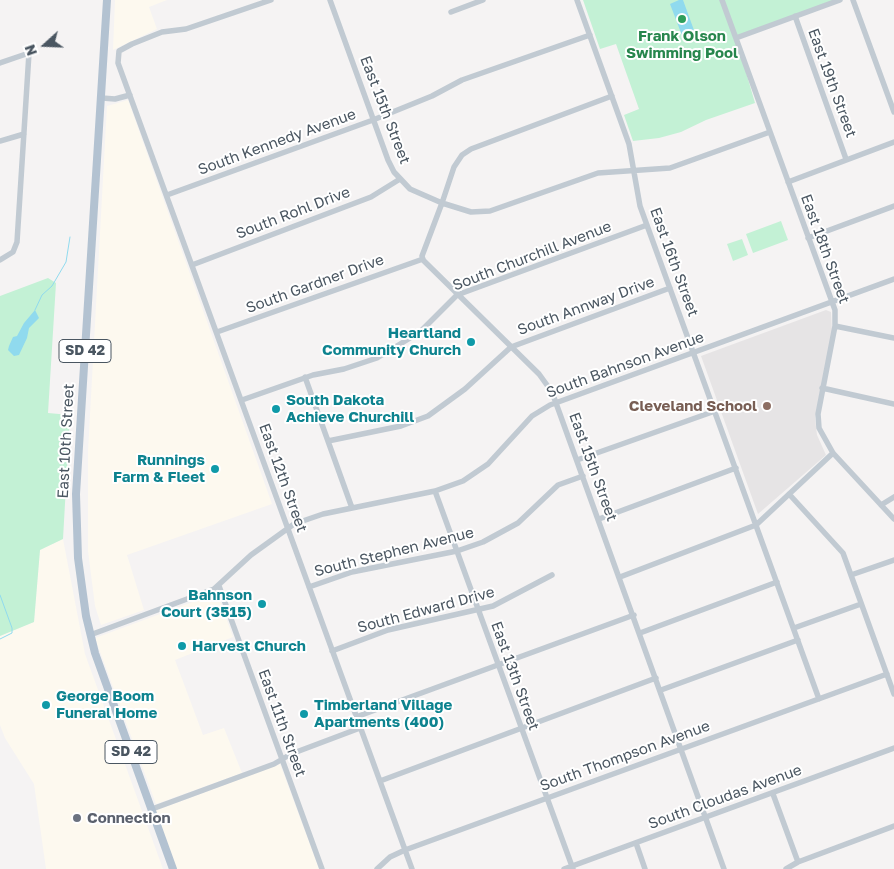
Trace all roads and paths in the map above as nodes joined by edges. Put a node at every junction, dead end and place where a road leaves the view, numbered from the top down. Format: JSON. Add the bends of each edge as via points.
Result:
{"nodes":[{"id":1,"x":271,"y":0,"type":"edge"},
{"id":2,"x":330,"y":0,"type":"edge"},
{"id":3,"x":483,"y":0,"type":"edge"},
{"id":4,"x":577,"y":0,"type":"edge"},
{"id":5,"x":722,"y":0,"type":"edge"},
{"id":6,"x":840,"y":0,"type":"edge"},
{"id":7,"x":853,"y":0,"type":"edge"},
{"id":8,"x":107,"y":2,"type":"edge"},
{"id":9,"x":451,"y":12,"type":"dead end"},
{"id":10,"x":795,"y":16,"type":"junction"},
{"id":11,"x":590,"y":35,"type":"junction"},
{"id":12,"x":736,"y":38,"type":"junction"},
{"id":13,"x":0,"y":63,"type":"edge"},
{"id":14,"x":130,"y":95,"type":"junction"},
{"id":15,"x":612,"y":96,"type":"junction"},
{"id":16,"x":102,"y":98,"type":"junction"},
{"id":17,"x":894,"y":112,"type":"edge"},
{"id":18,"x":373,"y":120,"type":"junction"},
{"id":19,"x":770,"y":132,"type":"junction"},
{"id":20,"x":24,"y":134,"type":"junction"},
{"id":21,"x":0,"y":141,"type":"edge"},
{"id":22,"x":894,"y":142,"type":"edge"},
{"id":23,"x":846,"y":159,"type":"junction"},
{"id":24,"x":633,"y":171,"type":"junction"},
{"id":25,"x":400,"y":179,"type":"junction"},
{"id":26,"x":788,"y":182,"type":"junction"},
{"id":27,"x":167,"y":194,"type":"junction"},
{"id":28,"x":442,"y":203,"type":"junction"},
{"id":29,"x":894,"y":206,"type":"edge"},
{"id":30,"x":647,"y":225,"type":"junction"},
{"id":31,"x":808,"y":238,"type":"junction"},
{"id":32,"x":422,"y":258,"type":"junction"},
{"id":33,"x":0,"y":260,"type":"edge"},
{"id":34,"x":192,"y":264,"type":"junction"},
{"id":35,"x":894,"y":279,"type":"edge"},
{"id":36,"x":670,"y":288,"type":"junction"},
{"id":37,"x":456,"y":295,"type":"junction"},
{"id":38,"x":832,"y":301,"type":"junction"},
{"id":39,"x":835,"y":326,"type":"junction"},
{"id":40,"x":217,"y":332,"type":"junction"},
{"id":41,"x":894,"y":338,"type":"edge"},
{"id":42,"x":512,"y":347,"type":"junction"},
{"id":43,"x":694,"y":353,"type":"junction"},
{"id":44,"x":305,"y":377,"type":"junction"},
{"id":45,"x":822,"y":388,"type":"junction"},
{"id":46,"x":242,"y":400,"type":"junction"},
{"id":47,"x":556,"y":403,"type":"junction"},
{"id":48,"x":894,"y":404,"type":"edge"},
{"id":49,"x":715,"y":411,"type":"junction"},
{"id":50,"x":328,"y":441,"type":"junction"},
{"id":51,"x":833,"y":452,"type":"junction"},
{"id":52,"x":577,"y":460,"type":"junction"},
{"id":53,"x":736,"y":468,"type":"junction"},
{"id":54,"x":583,"y":476,"type":"junction"},
{"id":55,"x":435,"y":491,"type":"junction"},
{"id":56,"x":789,"y":494,"type":"junction"},
{"id":57,"x":894,"y":497,"type":"edge"},
{"id":58,"x":881,"y":505,"type":"junction"},
{"id":59,"x":352,"y":508,"type":"junction"},
{"id":60,"x":599,"y":518,"type":"junction"},
{"id":61,"x":894,"y":520,"type":"edge"},
{"id":62,"x":756,"y":525,"type":"junction"},
{"id":63,"x":287,"y":527,"type":"junction"},
{"id":64,"x":457,"y":551,"type":"junction"},
{"id":65,"x":894,"y":560,"type":"edge"},
{"id":66,"x":552,"y":575,"type":"dead end"},
{"id":67,"x":851,"y":575,"type":"junction"},
{"id":68,"x":620,"y":577,"type":"junction"},
{"id":69,"x":777,"y":582,"type":"junction"},
{"id":70,"x":219,"y":586,"type":"junction"},
{"id":71,"x":309,"y":587,"type":"junction"},
{"id":72,"x":861,"y":604,"type":"junction"},
{"id":73,"x":478,"y":611,"type":"junction"},
{"id":74,"x":634,"y":615,"type":"junction"},
{"id":75,"x":794,"y":628,"type":"junction"},
{"id":76,"x":640,"y":633,"type":"junction"},
{"id":77,"x":90,"y":635,"type":"junction"},
{"id":78,"x":798,"y":640,"type":"junction"},
{"id":79,"x":332,"y":651,"type":"junction"},
{"id":80,"x":498,"y":665,"type":"junction"},
{"id":81,"x":887,"y":674,"type":"junction"},
{"id":82,"x":656,"y":678,"type":"junction"},
{"id":83,"x":661,"y":690,"type":"junction"},
{"id":84,"x":894,"y":694,"type":"edge"},
{"id":85,"x":820,"y":699,"type":"junction"},
{"id":86,"x":356,"y":717,"type":"junction"},
{"id":87,"x":360,"y":728,"type":"junction"},
{"id":88,"x":521,"y":728,"type":"junction"},
{"id":89,"x":682,"y":748,"type":"junction"},
{"id":90,"x":894,"y":748,"type":"edge"},
{"id":91,"x":282,"y":759,"type":"junction"},
{"id":92,"x":380,"y":781,"type":"junction"},
{"id":93,"x":773,"y":794,"type":"junction"},
{"id":94,"x":547,"y":798,"type":"junction"},
{"id":95,"x":152,"y":809,"type":"junction"},
{"id":96,"x":706,"y":818,"type":"junction"},
{"id":97,"x":894,"y":826,"type":"edge"},
{"id":98,"x":636,"y":843,"type":"junction"},
{"id":99,"x":405,"y":850,"type":"junction"},
{"id":100,"x":798,"y":862,"type":"junction"},
{"id":101,"x":573,"y":868,"type":"edge"},
{"id":102,"x":174,"y":869,"type":"edge"},
{"id":103,"x":322,"y":869,"type":"edge"},
{"id":104,"x":377,"y":869,"type":"edge"},
{"id":105,"x":412,"y":869,"type":"edge"},
{"id":106,"x":564,"y":869,"type":"edge"},
{"id":107,"x":645,"y":869,"type":"edge"},
{"id":108,"x":724,"y":869,"type":"edge"},
{"id":109,"x":786,"y":869,"type":"edge"}],
"edges":[{"from":1,"to":14,"type":"street","name":"East 12th Street","via":[[186,29],[162,32],[119,51],[118,63]]},
{"from":2,"to":18,"type":"street","name":"East 15th Street"},
{"from":3,"to":9,"type":"street"},
{"from":4,"to":11,"type":"street","name":"East 16th Street"},
{"from":5,"to":12,"type":"street","name":"East 18th Street"},
{"from":6,"to":10,"type":"street"},
{"from":7,"to":17,"type":"street"},
{"from":8,"to":16,"type":"main road","name":"East 10th Street","number":"SD 42"},
{"from":10,"to":12,"type":"street"},
{"from":10,"to":23,"type":"street","name":"East 19th Street"},
{"from":11,"to":15,"type":"street","name":"East 16th Street"},
{"from":11,"to":18,"type":"street","name":"South Kennedy Avenue","via":[[462,80]]},
{"from":12,"to":19,"type":"street","name":"East 18th Street"},
{"from":13,"to":20,"type":"street","via":[[29,53]]},
{"from":14,"to":16,"type":"street"},
{"from":14,"to":27,"type":"street","name":"East 12th Street"},
{"from":15,"to":24,"type":"street","name":"East 16th Street","via":[[629,144]]},
{"from":15,"to":28,"type":"street","via":[[471,149],[454,167]]},
{"from":16,"to":77,"type":"main road","name":"East 10th Street","number":"SD 42","via":[[75,515],[80,580]]},
{"from":18,"to":25,"type":"street","name":"East 15th Street","via":[[388,160]]},
{"from":18,"to":27,"type":"street","name":"South Kennedy Avenue"},
{"from":19,"to":24,"type":"street","name":"East 15th Street","via":[[670,168]]},
{"from":19,"to":26,"type":"street","name":"East 18th Street"},
{"from":20,"to":21,"type":"street"},
{"from":20,"to":33,"type":"street","via":[[17,242],[13,252]]},
{"from":22,"to":23,"type":"street"},
{"from":23,"to":26,"type":"street"},
{"from":24,"to":28,"type":"street","name":"East 15th Street","via":[[598,173],[490,212],[472,212]]},
{"from":24,"to":30,"type":"street","name":"East 16th Street"},
{"from":25,"to":28,"type":"street","name":"East 15th Street","via":[[417,194]]},
{"from":25,"to":34,"type":"street","name":"South Rohl Drive","via":[[370,197]]},
{"from":26,"to":31,"type":"street","name":"East 18th Street"},
{"from":27,"to":34,"type":"street","name":"East 12th Street"},
{"from":28,"to":32,"type":"street"},
{"from":29,"to":31,"type":"street"},
{"from":30,"to":36,"type":"street","name":"East 16th Street"},
{"from":30,"to":37,"type":"street","name":"South Churchill Avenue"},
{"from":31,"to":38,"type":"street","name":"East 18th Street"},
{"from":32,"to":37,"type":"street","name":"East 15th Street"},
{"from":32,"to":40,"type":"street","name":"South Gardner Drive"},
{"from":34,"to":40,"type":"street","name":"East 12th Street"},
{"from":35,"to":38,"type":"street","name":"South Bahnson Avenue"},
{"from":36,"to":42,"type":"street","name":"South Annway Drive"},
{"from":36,"to":43,"type":"street","name":"East 16th Street"},
{"from":37,"to":42,"type":"street","name":"East 15th Street"},
{"from":37,"to":44,"type":"street","name":"South Churchill Avenue","via":[[420,332],[389,352],[357,366]]},
{"from":38,"to":39,"type":"street","name":"East 18th Street"},
{"from":38,"to":43,"type":"street","name":"South Bahnson Avenue"},
{"from":39,"to":41,"type":"street"},
{"from":39,"to":45,"type":"street","name":"East 18th Street"},
{"from":40,"to":46,"type":"street","name":"East 12th Street"},
{"from":42,"to":47,"type":"street","name":"East 15th Street","via":[[546,382]]},
{"from":42,"to":50,"type":"street","name":"South Annway Drive","via":[[465,389],[428,416],[401,426]]},
{"from":43,"to":47,"type":"street","name":"South Bahnson Avenue"},
{"from":43,"to":49,"type":"street","name":"East 16th Street"},
{"from":44,"to":46,"type":"street","name":"South Churchill Avenue"},
{"from":44,"to":50,"type":"street"},
{"from":45,"to":48,"type":"street"},
{"from":45,"to":51,"type":"street","name":"East 18th Street","via":[[818,421],[822,436]]},
{"from":46,"to":63,"type":"street","name":"East 12th Street"},
{"from":47,"to":52,"type":"street","name":"East 15th Street"},
{"from":47,"to":55,"type":"street","name":"South Bahnson Avenue","via":[[532,416],[502,451],[476,474]]},
{"from":49,"to":52,"type":"street"},
{"from":49,"to":53,"type":"street","name":"East 16th Street"},
{"from":50,"to":59,"type":"street"},
{"from":51,"to":56,"type":"street"},
{"from":51,"to":58,"type":"street","name":"East 18th Street"},
{"from":52,"to":54,"type":"street","name":"East 15th Street"},
{"from":53,"to":60,"type":"street"},
{"from":53,"to":62,"type":"street","name":"East 16th Street"},
{"from":54,"to":60,"type":"street","name":"East 15th Street"},
{"from":54,"to":64,"type":"street","name":"South Stephen Avenue","via":[[558,485],[504,532]]},
{"from":55,"to":59,"type":"street","name":"South Bahnson Avenue"},
{"from":55,"to":64,"type":"street","name":"East 13th Street"},
{"from":56,"to":62,"type":"street"},
{"from":56,"to":67,"type":"street","via":[[836,544],[848,563]]},
{"from":57,"to":58,"type":"street"},
{"from":58,"to":61,"type":"street","name":"East 18th Street"},
{"from":59,"to":63,"type":"street","name":"South Bahnson Avenue"},
{"from":60,"to":68,"type":"street","name":"East 15th Street"},
{"from":62,"to":68,"type":"street"},
{"from":62,"to":69,"type":"street","name":"East 16th Street"},
{"from":63,"to":70,"type":"street","name":"South Bahnson Avenue"},
{"from":63,"to":71,"type":"street","name":"East 12th Street"},
{"from":64,"to":71,"type":"street","name":"South Stephen Avenue","via":[[352,572]]},
{"from":64,"to":73,"type":"street","name":"East 13th Street"},
{"from":65,"to":67,"type":"street"},
{"from":66,"to":73,"type":"street","name":"South Edward Drive","via":[[507,600]]},
{"from":67,"to":72,"type":"street"},
{"from":68,"to":74,"type":"street","name":"East 15th Street"},
{"from":69,"to":75,"type":"street","name":"East 16th Street"},
{"from":69,"to":76,"type":"street"},
{"from":70,"to":77,"type":"street","name":"South Bahnson Avenue"},
{"from":70,"to":91,"type":"street","name":"East 11th Street"},
{"from":71,"to":79,"type":"street","name":"East 12th Street"},
{"from":72,"to":75,"type":"street"},
{"from":72,"to":81,"type":"street"},
{"from":73,"to":79,"type":"street","name":"South Edward Drive","via":[[388,630]]},
{"from":73,"to":80,"type":"street","name":"East 13th Street"},
{"from":74,"to":76,"type":"street","name":"East 15th Street"},
{"from":74,"to":80,"type":"street"},
{"from":75,"to":78,"type":"street","name":"East 16th Street"},
{"from":76,"to":82,"type":"street","name":"East 15th Street"},
{"from":77,"to":95,"type":"main road","name":"East 10th Street","number":"SD 42"},
{"from":78,"to":83,"type":"street"},
{"from":78,"to":85,"type":"street","name":"East 16th Street"},
{"from":79,"to":86,"type":"street","name":"East 12th Street"},
{"from":80,"to":86,"type":"street"},
{"from":80,"to":88,"type":"street","name":"East 13th Street"},
{"from":81,"to":84,"type":"street"},
{"from":81,"to":85,"type":"street","name":"South Thompson Avenue"},
{"from":82,"to":83,"type":"street","name":"East 15th Street"},
{"from":82,"to":88,"type":"street"},
{"from":83,"to":89,"type":"street","name":"East 15th Street"},
{"from":85,"to":89,"type":"street","name":"South Thompson Avenue"},
{"from":86,"to":87,"type":"street","name":"East 12th Street"},
{"from":87,"to":91,"type":"street"},
{"from":87,"to":92,"type":"street","name":"East 12th Street"},
{"from":88,"to":92,"type":"street"},
{"from":88,"to":94,"type":"street","name":"East 13th Street"},
{"from":89,"to":94,"type":"street","name":"South Thompson Avenue"},
{"from":89,"to":96,"type":"street","name":"East 15th Street"},
{"from":90,"to":93,"type":"street","name":"South Cloudas Avenue"},
{"from":91,"to":95,"type":"street"},
{"from":91,"to":103,"type":"street","name":"East 11th Street"},
{"from":92,"to":99,"type":"street","name":"East 12th Street"},
{"from":93,"to":96,"type":"street","name":"South Cloudas Avenue"},
{"from":93,"to":100,"type":"street"},
{"from":94,"to":99,"type":"street","name":"South Thompson Avenue"},
{"from":94,"to":101,"type":"street","name":"East 13th Street"},
{"from":95,"to":102,"type":"main road","name":"East 10th Street","number":"SD 42"},
{"from":96,"to":98,"type":"street","name":"South Cloudas Avenue"},
{"from":96,"to":108,"type":"street","name":"East 15th Street"},
{"from":97,"to":100,"type":"street"},
{"from":98,"to":101,"type":"street","name":"South Cloudas Avenue"},
{"from":98,"to":107,"type":"street"},
{"from":99,"to":104,"type":"street","name":"South Thompson Avenue","via":[[390,856]]},
{"from":99,"to":105,"type":"street","name":"East 12th Street"},
{"from":100,"to":109,"type":"street"},
{"from":101,"to":106,"type":"street","name":"South Cloudas Avenue"}]}
